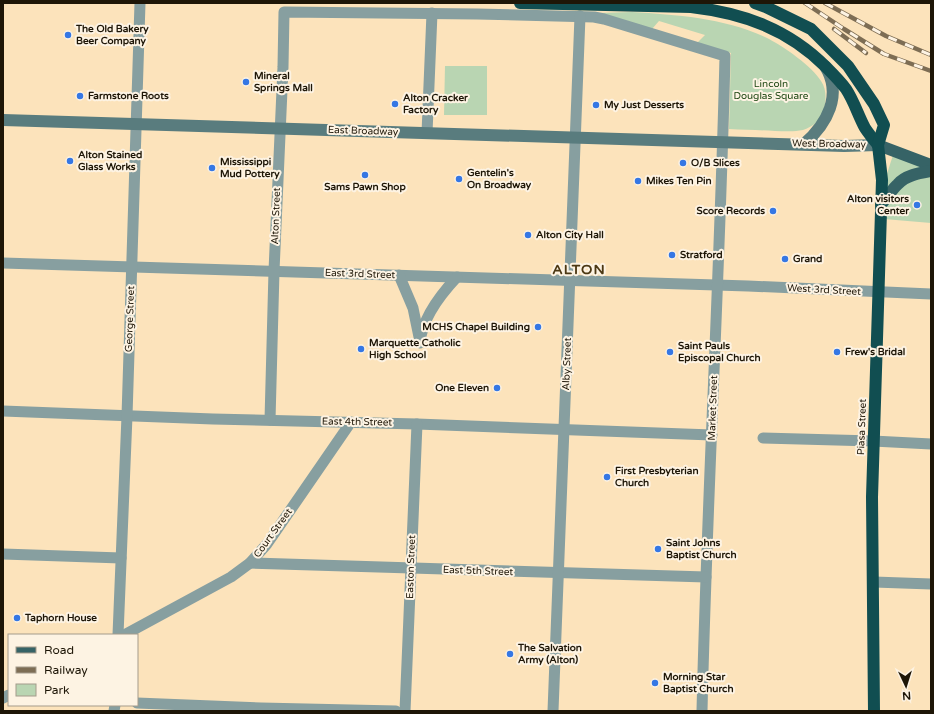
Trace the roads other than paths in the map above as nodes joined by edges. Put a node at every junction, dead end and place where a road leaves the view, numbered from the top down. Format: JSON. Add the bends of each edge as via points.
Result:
{"nodes":[{"id":1,"x":140,"y":3,"type":"edge"},
{"id":2,"x":520,"y":3,"type":"edge"},
{"id":3,"x":755,"y":3,"type":"edge"},
{"id":4,"x":432,"y":13,"type":"junction"},
{"id":5,"x":580,"y":16,"type":"junction"},
{"id":6,"x":824,"y":65,"type":"junction"},
{"id":7,"x":3,"y":120,"type":"edge"},
{"id":8,"x":136,"y":124,"type":"junction"},
{"id":9,"x":280,"y":128,"type":"junction"},
{"id":10,"x":427,"y":133,"type":"junction"},
{"id":11,"x":574,"y":137,"type":"junction"},
{"id":12,"x":723,"y":141,"type":"junction"},
{"id":13,"x":804,"y":144,"type":"junction"},
{"id":14,"x":878,"y":145,"type":"junction"},
{"id":15,"x":931,"y":165,"type":"edge"},
{"id":16,"x":931,"y":171,"type":"edge"},
{"id":17,"x":881,"y":204,"type":"junction"},
{"id":18,"x":3,"y":263,"type":"edge"},
{"id":19,"x":132,"y":267,"type":"junction"},
{"id":20,"x":274,"y":272,"type":"junction"},
{"id":21,"x":399,"y":275,"type":"junction"},
{"id":22,"x":457,"y":277,"type":"junction"},
{"id":23,"x":569,"y":281,"type":"junction"},
{"id":24,"x":717,"y":285,"type":"junction"},
{"id":25,"x":879,"y":292,"type":"junction"},
{"id":26,"x":931,"y":294,"type":"edge"},
{"id":27,"x":3,"y":411,"type":"edge"},
{"id":28,"x":127,"y":416,"type":"junction"},
{"id":29,"x":270,"y":420,"type":"junction"},
{"id":30,"x":351,"y":422,"type":"junction"},
{"id":31,"x":417,"y":424,"type":"junction"},
{"id":32,"x":564,"y":429,"type":"junction"},
{"id":33,"x":712,"y":435,"type":"junction"},
{"id":34,"x":763,"y":438,"type":"dead end"},
{"id":35,"x":873,"y":441,"type":"junction"},
{"id":36,"x":931,"y":444,"type":"edge"},
{"id":37,"x":3,"y":554,"type":"edge"},
{"id":38,"x":121,"y":558,"type":"junction"},
{"id":39,"x":250,"y":563,"type":"junction"},
{"id":40,"x":411,"y":569,"type":"junction"},
{"id":41,"x":558,"y":573,"type":"junction"},
{"id":42,"x":706,"y":577,"type":"junction"},
{"id":43,"x":874,"y":582,"type":"junction"},
{"id":44,"x":931,"y":584,"type":"edge"},
{"id":45,"x":118,"y":634,"type":"edge"},
{"id":46,"x":126,"y":634,"type":"edge"},
{"id":47,"x":138,"y":703,"type":"edge"},
{"id":48,"x":261,"y":710,"type":"edge"},
{"id":49,"x":396,"y":711,"type":"edge"},
{"id":50,"x":405,"y":711,"type":"edge"},
{"id":51,"x":553,"y":711,"type":"edge"},
{"id":52,"x":702,"y":711,"type":"edge"},
{"id":53,"x":874,"y":711,"type":"edge"}],
"edges":[{"from":1,"to":8,"type":"street","name":"George Street"},
{"from":2,"to":6,"type":"highway","via":[[691,7],[717,10],[736,14],[772,28],[810,52]]},
{"from":3,"to":14,"type":"highway","via":[[811,29],[848,66],[874,104],[884,125]]},
{"from":4,"to":5,"type":"street"},
{"from":4,"to":9,"type":"street","name":"Alton Street","via":[[284,12]]},
{"from":4,"to":10,"type":"street"},
{"from":5,"to":11,"type":"street","name":"Alby Street"},
{"from":5,"to":12,"type":"street","name":"Market Street","via":[[604,19],[724,56]]},
{"from":6,"to":13,"type":"street","via":[[830,74],[832,105],[822,125]]},
{"from":6,"to":14,"type":"highway","via":[[846,89],[866,129]]},
{"from":7,"to":8,"type":"street","name":"East Broadway"},
{"from":8,"to":9,"type":"street","name":"East Broadway"},
{"from":8,"to":19,"type":"street","name":"George Street"},
{"from":9,"to":10,"type":"street","name":"East Broadway"},
{"from":9,"to":20,"type":"street","name":"Alton Street"},
{"from":10,"to":11,"type":"street","name":"East Broadway"},
{"from":11,"to":12,"type":"street","name":"East Broadway"},
{"from":11,"to":23,"type":"street","name":"Alby Street"},
{"from":12,"to":13,"type":"street","name":"West Broadway"},
{"from":12,"to":24,"type":"street","name":"Market Street"},
{"from":13,"to":14,"type":"street","name":"West Broadway"},
{"from":14,"to":15,"type":"main road","name":"West Broadway"},
{"from":14,"to":17,"type":"highway","name":"Piasa Street","via":[[882,180]]},
{"from":16,"to":17,"type":"main road","via":[[909,176],[898,183]]},
{"from":17,"to":25,"type":"highway","name":"Piasa Street"},
{"from":18,"to":19,"type":"street","name":"East 3rd Street"},
{"from":19,"to":20,"type":"street","name":"East 3rd Street"},
{"from":19,"to":28,"type":"street","name":"George Street"},
{"from":20,"to":21,"type":"street","name":"East 3rd Street"},
{"from":20,"to":29,"type":"street","name":"Alton Street"},
{"from":21,"to":22,"type":"street","name":"East 3rd Street"},
{"from":21,"to":22,"type":"street","via":[[413,308],[420,343],[423,327],[436,302]]},
{"from":22,"to":23,"type":"street","name":"East 3rd Street"},
{"from":23,"to":24,"type":"street","name":"East 3rd Street"},
{"from":23,"to":32,"type":"street","name":"Alby Street"},
{"from":24,"to":25,"type":"street","name":"West 3rd Street"},
{"from":24,"to":33,"type":"street","name":"Market Street"},
{"from":25,"to":26,"type":"street","name":"West 3rd Street"},
{"from":25,"to":35,"type":"highway","name":"Piasa Street"},
{"from":27,"to":28,"type":"street","name":"East 4th Street"},
{"from":28,"to":29,"type":"street","name":"East 4th Street"},
{"from":28,"to":38,"type":"street","name":"George Street"},
{"from":29,"to":30,"type":"street","name":"East 4th Street"},
{"from":30,"to":31,"type":"street","name":"East 4th Street"},
{"from":30,"to":39,"type":"street","name":"Court Street","via":[[267,544]]},
{"from":31,"to":32,"type":"street","name":"East 4th Street"},
{"from":31,"to":40,"type":"street","name":"Easton Street"},
{"from":32,"to":33,"type":"street","name":"East 4th Street"},
{"from":32,"to":41,"type":"street","name":"Alby Street"},
{"from":33,"to":42,"type":"street","name":"Market Street"},
{"from":34,"to":35,"type":"street"},
{"from":35,"to":36,"type":"street"},
{"from":35,"to":43,"type":"highway","name":"Piasa Street"},
{"from":37,"to":38,"type":"street"},
{"from":38,"to":45,"type":"street","name":"George Street"},
{"from":39,"to":40,"type":"street","name":"East 5th Street"},
{"from":39,"to":46,"type":"street","name":"Court Street","via":[[231,577]]},
{"from":40,"to":41,"type":"street","name":"East 5th Street"},
{"from":40,"to":50,"type":"street","name":"Easton Street"},
{"from":41,"to":42,"type":"street","name":"East 5th Street"},
{"from":41,"to":51,"type":"street","name":"Alby Street"},
{"from":42,"to":52,"type":"street","name":"Market Street"},
{"from":43,"to":44,"type":"street"},
{"from":43,"to":53,"type":"highway","name":"Piasa Street"},
{"from":47,"to":48,"type":"street"},
{"from":48,"to":49,"type":"street"}]}
